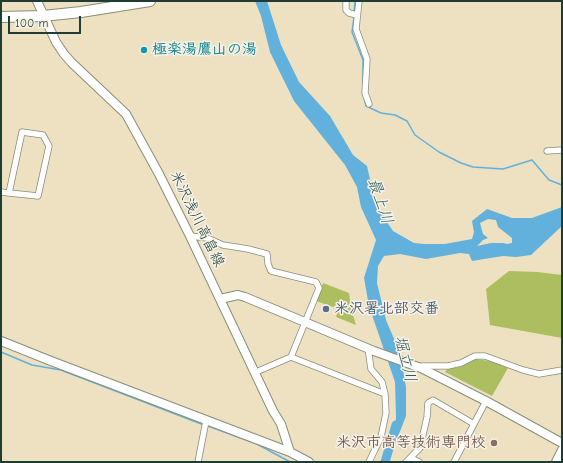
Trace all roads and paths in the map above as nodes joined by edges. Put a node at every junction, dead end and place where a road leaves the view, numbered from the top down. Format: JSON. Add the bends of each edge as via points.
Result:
{"nodes":[{"id":1,"x":37,"y":1,"type":"edge"},
{"id":2,"x":150,"y":1,"type":"edge"},
{"id":3,"x":346,"y":1,"type":"edge"},
{"id":4,"x":358,"y":1,"type":"edge"},
{"id":5,"x":354,"y":15,"type":"junction"},
{"id":6,"x":43,"y":16,"type":"junction"},
{"id":7,"x":1,"y":17,"type":"edge"},
{"id":8,"x":369,"y":104,"type":"dead end"},
{"id":9,"x":562,"y":150,"type":"edge"},
{"id":10,"x":546,"y":151,"type":"dead end"},
{"id":11,"x":1,"y":192,"type":"edge"},
{"id":12,"x":9,"y":193,"type":"junction"},
{"id":13,"x":190,"y":236,"type":"junction"},
{"id":14,"x":220,"y":299,"type":"junction"},
{"id":15,"x":304,"y":321,"type":"junction"},
{"id":16,"x":1,"y":341,"type":"edge"},
{"id":17,"x":371,"y":350,"type":"junction"},
{"id":18,"x":291,"y":357,"type":"junction"},
{"id":19,"x":421,"y":368,"type":"junction"},
{"id":20,"x":562,"y":370,"type":"edge"},
{"id":21,"x":256,"y":372,"type":"junction"},
{"id":22,"x":385,"y":394,"type":"junction"},
{"id":23,"x":486,"y":401,"type":"junction"},
{"id":24,"x":206,"y":421,"type":"junction"},
{"id":25,"x":474,"y":424,"type":"junction"},
{"id":26,"x":562,"y":443,"type":"edge"},
{"id":27,"x":562,"y":450,"type":"edge"},
{"id":28,"x":290,"y":452,"type":"junction"},
{"id":29,"x":411,"y":458,"type":"junction"},
{"id":30,"x":198,"y":462,"type":"edge"},
{"id":31,"x":309,"y":462,"type":"edge"},
{"id":32,"x":369,"y":462,"type":"edge"},
{"id":33,"x":406,"y":462,"type":"edge"},
{"id":34,"x":419,"y":462,"type":"edge"},
{"id":35,"x":454,"y":462,"type":"edge"},
{"id":36,"x":556,"y":462,"type":"edge"}],
"edges":[{"from":1,"to":6,"type":"street","name":"米沢浅川高畠線"},
{"from":2,"to":6,"type":"highway"},
{"from":3,"to":5,"type":"street","via":[[346,10]]},
{"from":4,"to":5,"type":"street"},
{"from":5,"to":8,"type":"street","via":[[356,32],[367,59],[365,93]]},
{"from":6,"to":7,"type":"highway"},
{"from":6,"to":13,"type":"street","name":"米沢浅川高畠線","via":[[67,58],[126,114]]},
{"from":9,"to":10,"type":"street"},
{"from":11,"to":12,"type":"street"},
{"from":12,"to":12,"type":"street","via":[[38,196],[49,146],[43,135],[22,132]]},
{"from":13,"to":14,"type":"street","name":"米沢浅川高畠線"},
{"from":13,"to":15,"type":"street","via":[[267,254],[271,272],[316,282],[319,288]]},
{"from":14,"to":15,"type":"street","via":[[238,295]]},
{"from":14,"to":21,"type":"street","name":"米沢浅川高畠線"},
{"from":15,"to":17,"type":"street"},
{"from":15,"to":18,"type":"street"},
{"from":16,"to":24,"type":"street"},
{"from":17,"to":19,"type":"street"},
{"from":17,"to":22,"type":"street","via":[[371,368],[382,382]]},
{"from":18,"to":21,"type":"street"},
{"from":18,"to":22,"type":"street"},
{"from":19,"to":20,"type":"street","via":[[448,366],[475,356],[485,356],[539,374]]},
{"from":19,"to":23,"type":"street"},
{"from":21,"to":28,"type":"street","name":"米沢浅川高畠線","via":[[281,424]]},
{"from":22,"to":32,"type":"street","via":[[384,426]]},
{"from":23,"to":25,"type":"street"},
{"from":23,"to":26,"type":"street"},
{"from":24,"to":28,"type":"street"},
{"from":24,"to":30,"type":"street"},
{"from":25,"to":29,"type":"street","via":[[433,400],[428,403],[420,448]]},
{"from":25,"to":35,"type":"street"},
{"from":27,"to":36,"type":"street"},
{"from":28,"to":31,"type":"street"},
{"from":29,"to":33,"type":"street"},
{"from":29,"to":34,"type":"street"}]}
